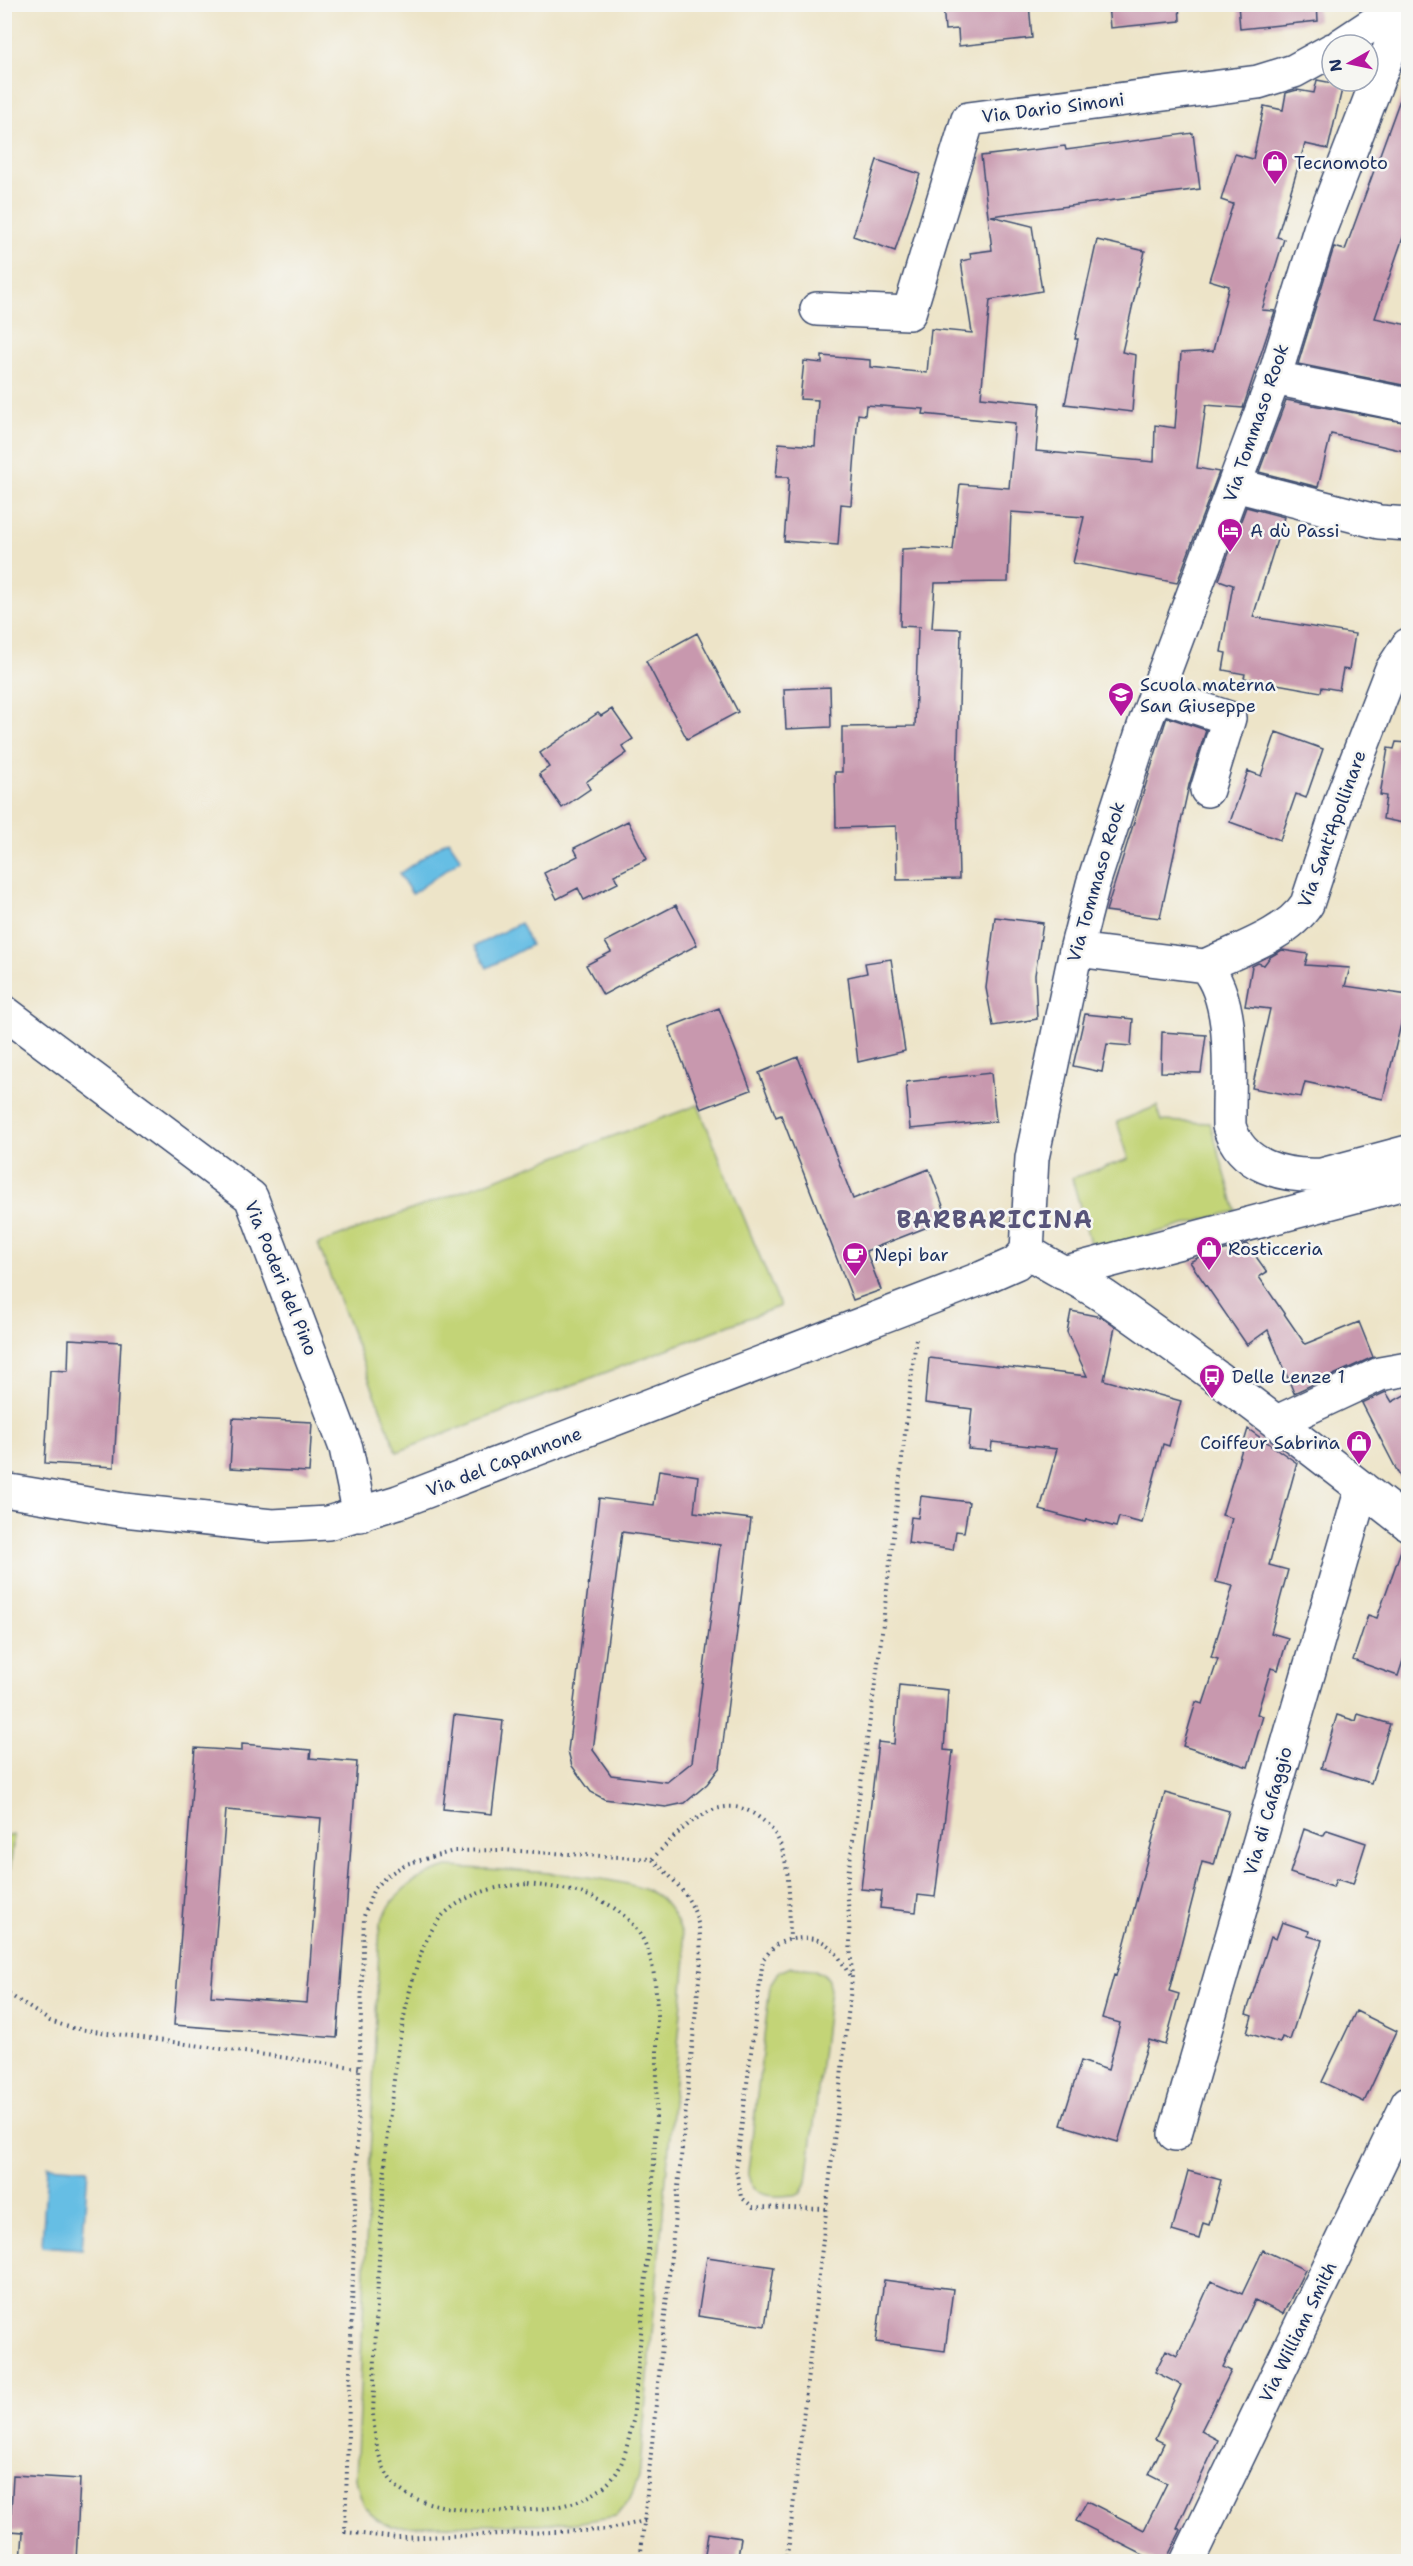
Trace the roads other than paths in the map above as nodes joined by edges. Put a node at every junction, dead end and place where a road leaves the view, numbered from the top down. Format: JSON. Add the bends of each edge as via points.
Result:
{"nodes":[{"id":1,"x":1405,"y":4,"type":"edge"},
{"id":2,"x":1361,"y":33,"type":"edge"},
{"id":3,"x":1380,"y":57,"type":"edge"},
{"id":4,"x":1320,"y":58,"type":"edge"},
{"id":5,"x":1366,"y":93,"type":"edge"},
{"id":6,"x":817,"y":309,"type":"dead end"},
{"id":7,"x":1274,"y":378,"type":"junction"},
{"id":8,"x":1408,"y":405,"type":"edge"},
{"id":9,"x":1235,"y":485,"type":"junction"},
{"id":10,"x":1408,"y":524,"type":"edge"},
{"id":11,"x":1408,"y":645,"type":"edge"},
{"id":12,"x":1156,"y":694,"type":"junction"},
{"id":13,"x":1207,"y":790,"type":"dead end"},
{"id":14,"x":1076,"y":950,"type":"junction"},
{"id":15,"x":1205,"y":966,"type":"junction"},
{"id":16,"x":4,"y":1012,"type":"edge"},
{"id":17,"x":1408,"y":1152,"type":"edge"},
{"id":18,"x":1408,"y":1182,"type":"edge"},
{"id":19,"x":1027,"y":1251,"type":"junction"},
{"id":20,"x":1063,"y":1274,"type":"junction"},
{"id":21,"x":1408,"y":1369,"type":"edge"},
{"id":22,"x":1277,"y":1422,"type":"junction"},
{"id":23,"x":1362,"y":1488,"type":"junction"},
{"id":24,"x":4,"y":1490,"type":"edge"},
{"id":25,"x":360,"y":1515,"type":"junction"},
{"id":26,"x":1408,"y":1524,"type":"edge"},
{"id":27,"x":1408,"y":2103,"type":"edge"},
{"id":28,"x":1175,"y":2134,"type":"dead end"},
{"id":29,"x":1187,"y":2562,"type":"edge"}],
"edges":[{"from":1,"to":2,"type":"street","name":"Via Dario Simoni"},
{"from":1,"to":3,"type":"street","name":"Via Tommaso Rook"},
{"from":4,"to":6,"type":"street","name":"Via Dario Simoni","via":[[1258,81],[968,118],[909,313]]},
{"from":5,"to":7,"type":"street","name":"Via Tommaso Rook"},
{"from":7,"to":8,"type":"street"},
{"from":7,"to":9,"type":"street","name":"Via Tommaso Rook"},
{"from":9,"to":10,"type":"street","via":[[1379,522]]},
{"from":9,"to":12,"type":"street","name":"Via Tommaso Rook"},
{"from":11,"to":15,"type":"street","name":"Via Sant'Apollinare","via":[[1391,671],[1303,910],[1285,928]]},
{"from":12,"to":13,"type":"street","via":[[1229,718]]},
{"from":12,"to":14,"type":"street","name":"Via Tommaso Rook","via":[[1093,884]]},
{"from":14,"to":15,"type":"street"},
{"from":14,"to":19,"type":"street","name":"Via Tommaso Rook","via":[[1032,1158]]},
{"from":15,"to":17,"type":"street","via":[[1220,989],[1227,1013],[1229,1126],[1233,1138],[1249,1157],[1277,1171],[1310,1176]]},
{"from":16,"to":25,"type":"street","name":"Via Poderi del Pino","via":[[251,1197],[346,1448]]},
{"from":18,"to":20,"type":"street"},
{"from":19,"to":20,"type":"street"},
{"from":19,"to":25,"type":"street","name":"Via del Capannone","via":[[1016,1263],[920,1303]]},
{"from":20,"to":22,"type":"street","via":[[1103,1295]]},
{"from":21,"to":22,"type":"street","via":[[1380,1374]]},
{"from":22,"to":23,"type":"street"},
{"from":23,"to":26,"type":"street"},
{"from":23,"to":28,"type":"street","name":"Via di Cafaggio"},
{"from":24,"to":25,"type":"street","name":"Via del Capannone","via":[[124,1510],[272,1526],[328,1523]]},
{"from":27,"to":29,"type":"street","name":"Via William Smith"}]}
